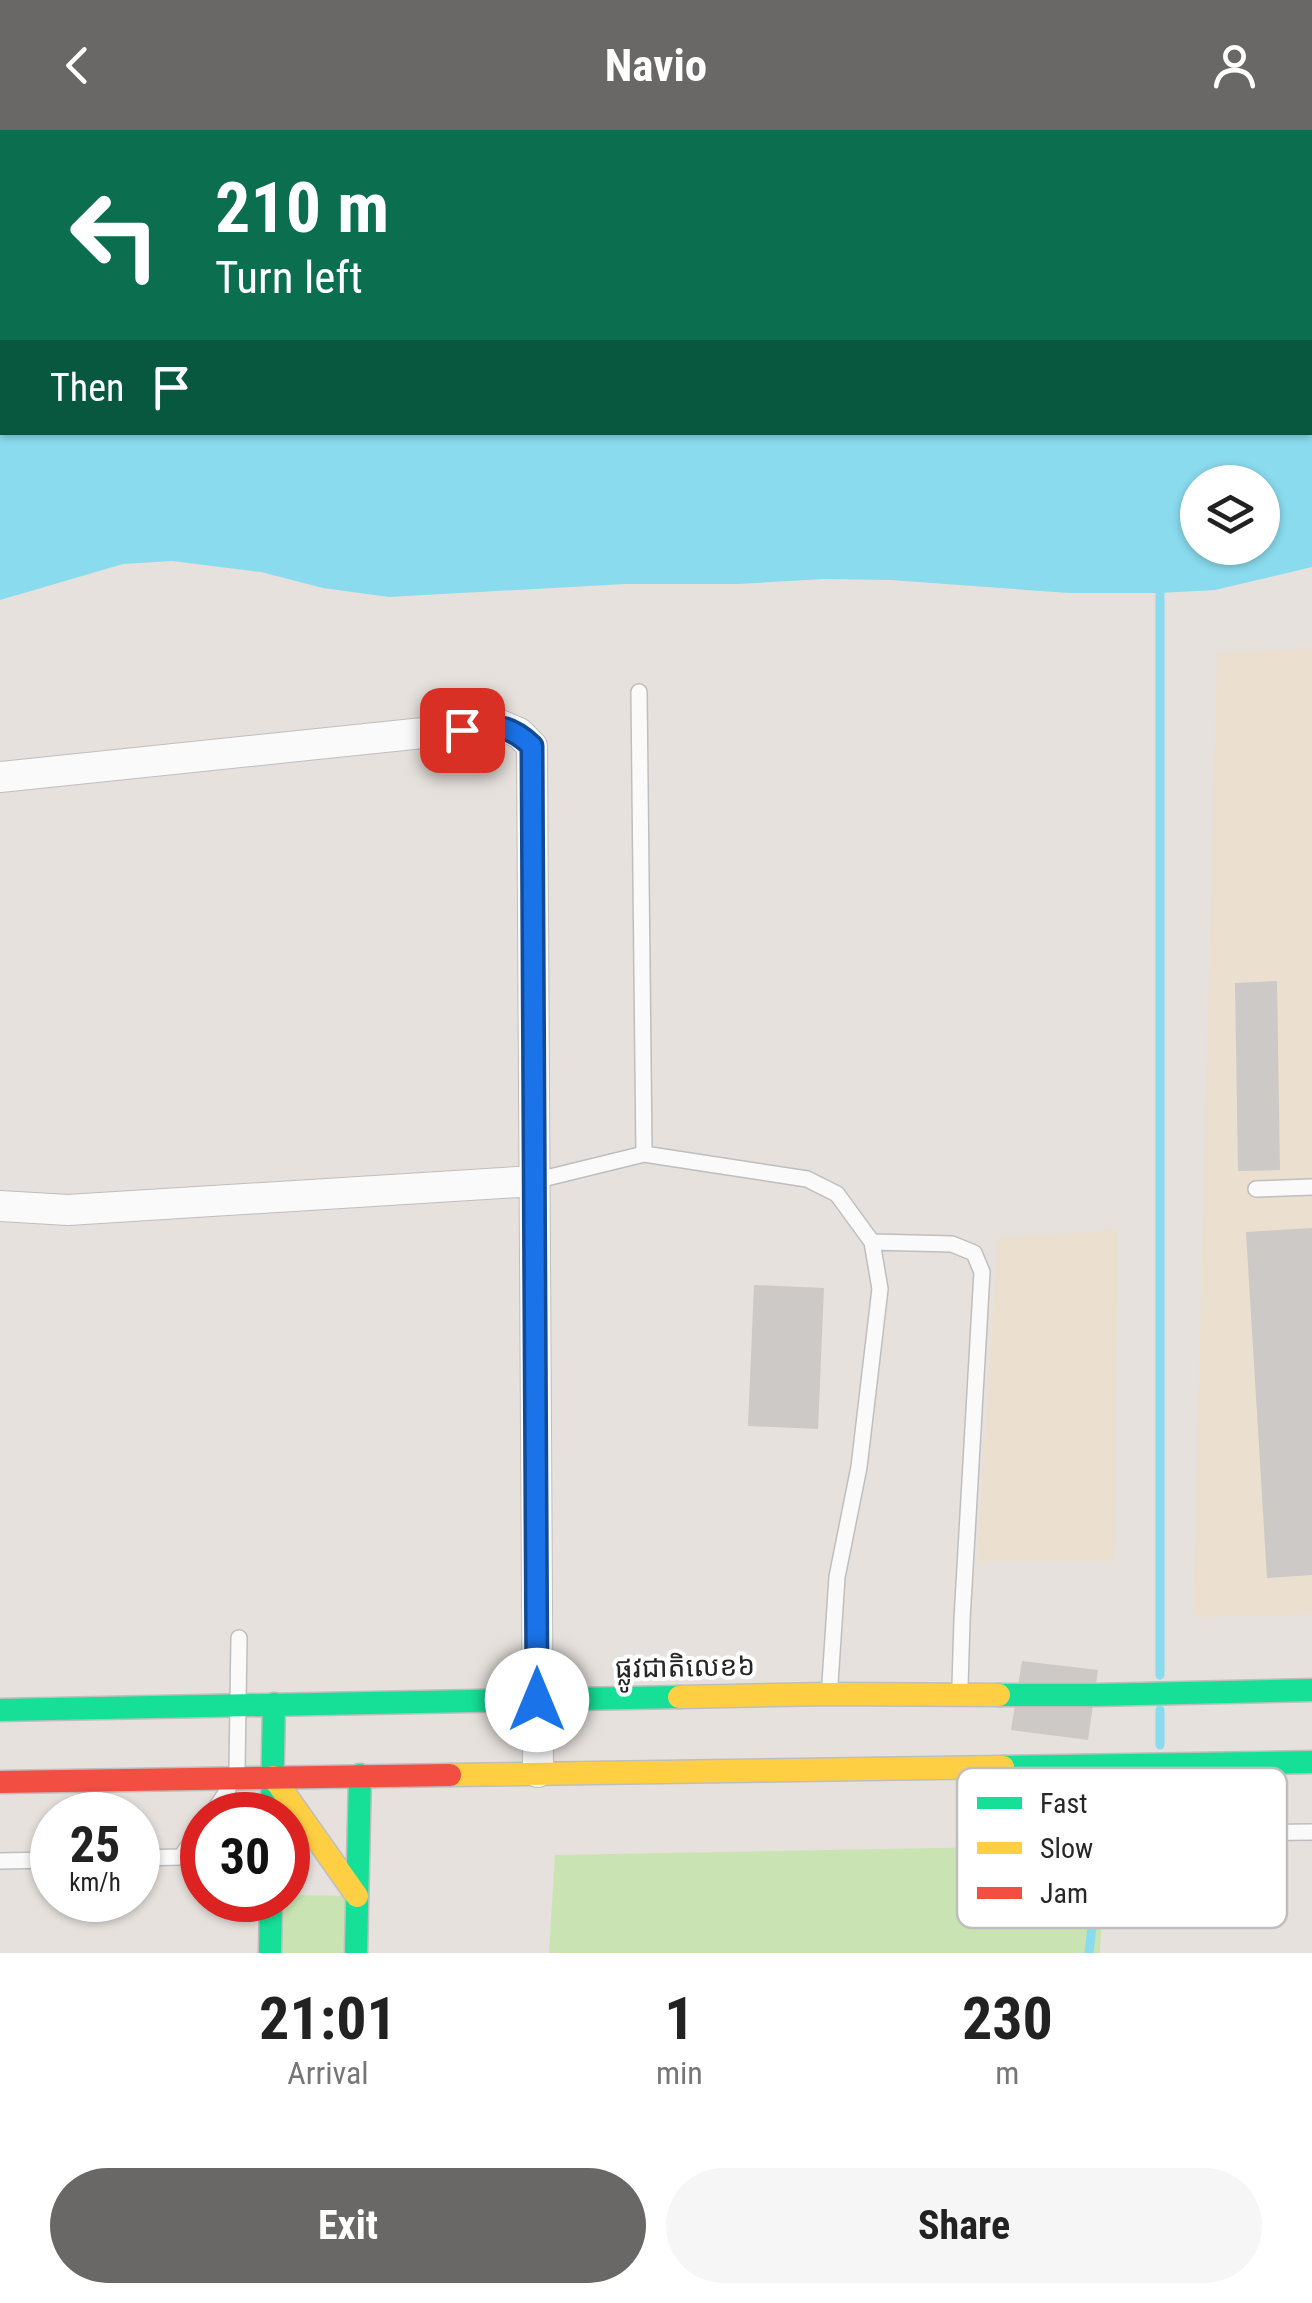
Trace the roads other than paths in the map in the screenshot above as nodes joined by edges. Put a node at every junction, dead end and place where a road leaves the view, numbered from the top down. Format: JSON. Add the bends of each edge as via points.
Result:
{"nodes":[{"id":1,"x":639,"y":692,"type":"dead end"},
{"id":2,"x":0,"y":777,"type":"edge"},
{"id":3,"x":644,"y":1154,"type":"junction"},
{"id":4,"x":534,"y":1181,"type":"junction"},
{"id":5,"x":1312,"y":1187,"type":"edge"},
{"id":6,"x":1256,"y":1189,"type":"dead end"},
{"id":7,"x":0,"y":1206,"type":"edge"},
{"id":8,"x":872,"y":1242,"type":"junction"},
{"id":9,"x":240,"y":1638,"type":"dead end"},
{"id":10,"x":1312,"y":1690,"type":"edge"},
{"id":11,"x":830,"y":1694,"type":"junction"},
{"id":12,"x":960,"y":1694,"type":"junction"},
{"id":13,"x":537,"y":1700,"type":"junction"},
{"id":14,"x":240,"y":1704,"type":"junction"},
{"id":15,"x":274,"y":1704,"type":"junction"},
{"id":16,"x":0,"y":1710,"type":"edge"},
{"id":17,"x":1312,"y":1762,"type":"edge"},
{"id":18,"x":1238,"y":1763,"type":"junction"},
{"id":19,"x":1238,"y":1768,"type":"edge"},
{"id":20,"x":538,"y":1772,"type":"junction"},
{"id":21,"x":360,"y":1775,"type":"junction"},
{"id":22,"x":273,"y":1777,"type":"junction"},
{"id":23,"x":237,"y":1778,"type":"junction"},
{"id":24,"x":0,"y":1782,"type":"edge"},
{"id":25,"x":227,"y":1792,"type":"edge"},
{"id":26,"x":273,"y":1792,"type":"edge"},
{"id":27,"x":1287,"y":1832,"type":"edge"},
{"id":28,"x":1312,"y":1832,"type":"edge"},
{"id":29,"x":30,"y":1860,"type":"edge"},
{"id":30,"x":0,"y":1861,"type":"edge"},
{"id":31,"x":357,"y":1896,"type":"junction"},
{"id":32,"x":271,"y":1922,"type":"edge"},
{"id":33,"x":270,"y":1953,"type":"edge"},
{"id":34,"x":356,"y":1953,"type":"edge"}],
"edges":[{"from":1,"to":3,"type":"lane"},
{"from":2,"to":4,"type":"street","via":[[500,726],[518,733],[532,746]]},
{"from":3,"to":4,"type":"lane"},
{"from":3,"to":8,"type":"lane","via":[[807,1179],[837,1194]]},
{"from":4,"to":7,"type":"street","via":[[68,1210]]},
{"from":4,"to":13,"type":"street"},
{"from":5,"to":6,"type":"lane"},
{"from":8,"to":11,"type":"lane","via":[[880,1288],[859,1467],[837,1577]]},
{"from":8,"to":12,"type":"lane","via":[[952,1244],[974,1253],[982,1272]]},
{"from":9,"to":14,"type":"lane"},
{"from":10,"to":12,"type":"main road","name":"ផ្លូវជាតិលេខ៦"},
{"from":11,"to":12,"type":"main road","name":"ផ្លូវជាតិលេខ៦"},
{"from":11,"to":13,"type":"main road","name":"ផ្លូវជាតិលេខ៦"},
{"from":13,"to":15,"type":"main road","name":"ផ្លូវជាតិលេខ៦"},
{"from":13,"to":20,"type":"street"},
{"from":14,"to":15,"type":"main road","name":"ផ្លូវជាតិលេខ៦"},
{"from":14,"to":16,"type":"main road","name":"ផ្លូវជាតិលេខ៦"},
{"from":14,"to":23,"type":"lane"},
{"from":15,"to":22,"type":"main road"},
{"from":17,"to":18,"type":"main road"},
{"from":18,"to":19,"type":"lane"},
{"from":18,"to":20,"type":"main road"},
{"from":20,"to":21,"type":"main road"},
{"from":21,"to":22,"type":"main road"},
{"from":21,"to":31,"type":"main road"},
{"from":22,"to":23,"type":"main road"},
{"from":22,"to":26,"type":"main road"},
{"from":22,"to":31,"type":"main road"},
{"from":23,"to":24,"type":"main road"},
{"from":23,"to":25,"type":"lane"},
{"from":27,"to":28,"type":"lane"},
{"from":29,"to":30,"type":"lane"},
{"from":31,"to":34,"type":"main road"},
{"from":32,"to":33,"type":"main road"}]}
